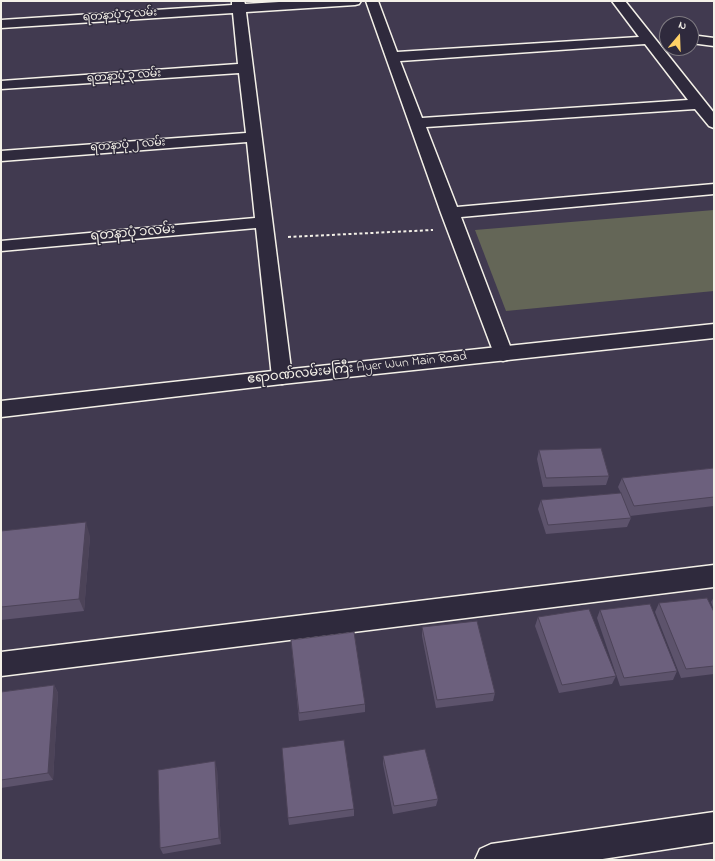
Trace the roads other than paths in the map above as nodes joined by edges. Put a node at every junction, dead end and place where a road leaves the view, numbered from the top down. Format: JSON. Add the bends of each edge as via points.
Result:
{"nodes":[{"id":1,"x":355,"y":1,"type":"edge"},
{"id":2,"x":372,"y":1,"type":"edge"},
{"id":3,"x":618,"y":1,"type":"edge"},
{"id":4,"x":239,"y":5,"type":"edge"},
{"id":5,"x":1,"y":24,"type":"edge"},
{"id":6,"x":651,"y":36,"type":"junction"},
{"id":7,"x":699,"y":40,"type":"edge"},
{"id":8,"x":714,"y":42,"type":"edge"},
{"id":9,"x":392,"y":57,"type":"junction"},
{"id":10,"x":246,"y":68,"type":"junction"},
{"id":11,"x":1,"y":85,"type":"edge"},
{"id":12,"x":700,"y":104,"type":"junction"},
{"id":13,"x":714,"y":123,"type":"edge"},
{"id":14,"x":417,"y":124,"type":"junction"},
{"id":15,"x":254,"y":137,"type":"junction"},
{"id":16,"x":1,"y":156,"type":"edge"},
{"id":17,"x":714,"y":189,"type":"edge"},
{"id":18,"x":453,"y":221,"type":"junction"},
{"id":19,"x":265,"y":230,"type":"junction"},
{"id":20,"x":1,"y":246,"type":"edge"},
{"id":21,"x":714,"y":331,"type":"edge"},
{"id":22,"x":503,"y":354,"type":"junction"},
{"id":23,"x":282,"y":377,"type":"junction"},
{"id":24,"x":1,"y":409,"type":"edge"},
{"id":25,"x":714,"y":576,"type":"edge"},
{"id":26,"x":1,"y":664,"type":"edge"},
{"id":27,"x":714,"y":827,"type":"edge"},
{"id":28,"x":491,"y":860,"type":"edge"}],
"edges":[{"from":1,"to":4,"type":"street","name":"ရတနာပုံ ၄ လမ်း"},
{"from":2,"to":9,"type":"street"},
{"from":3,"to":6,"type":"street"},
{"from":4,"to":5,"type":"street","name":"ရတနာပုံ ၄ လမ်း"},
{"from":4,"to":10,"type":"street"},
{"from":6,"to":9,"type":"street"},
{"from":6,"to":12,"type":"street"},
{"from":7,"to":8,"type":"street"},
{"from":9,"to":14,"type":"street"},
{"from":10,"to":11,"type":"street","name":"ရတနာပုံ ၃ လမ်း"},
{"from":10,"to":15,"type":"street"},
{"from":12,"to":13,"type":"street"},
{"from":12,"to":14,"type":"street"},
{"from":14,"to":18,"type":"street"},
{"from":15,"to":16,"type":"street","name":"ရတနာပုံ ၂ လမ်း"},
{"from":15,"to":19,"type":"street"},
{"from":17,"to":18,"type":"street"},
{"from":18,"to":22,"type":"street"},
{"from":19,"to":20,"type":"street","name":"ရတနာပုံ ၁လမ်း"},
{"from":19,"to":23,"type":"street"},
{"from":21,"to":22,"type":"street","name":"ဧရာဝဏ်လမ်းမကြီး Ayer Wun Main Road"},
{"from":22,"to":23,"type":"street","name":"ဧရာဝဏ်လမ်းမကြီး Ayer Wun Main Road"},
{"from":23,"to":24,"type":"street","name":"ဧရာဝဏ်လမ်းမကြီး Ayer Wun Main Road"},
{"from":25,"to":26,"type":"street"},
{"from":27,"to":28,"type":"street"}]}
